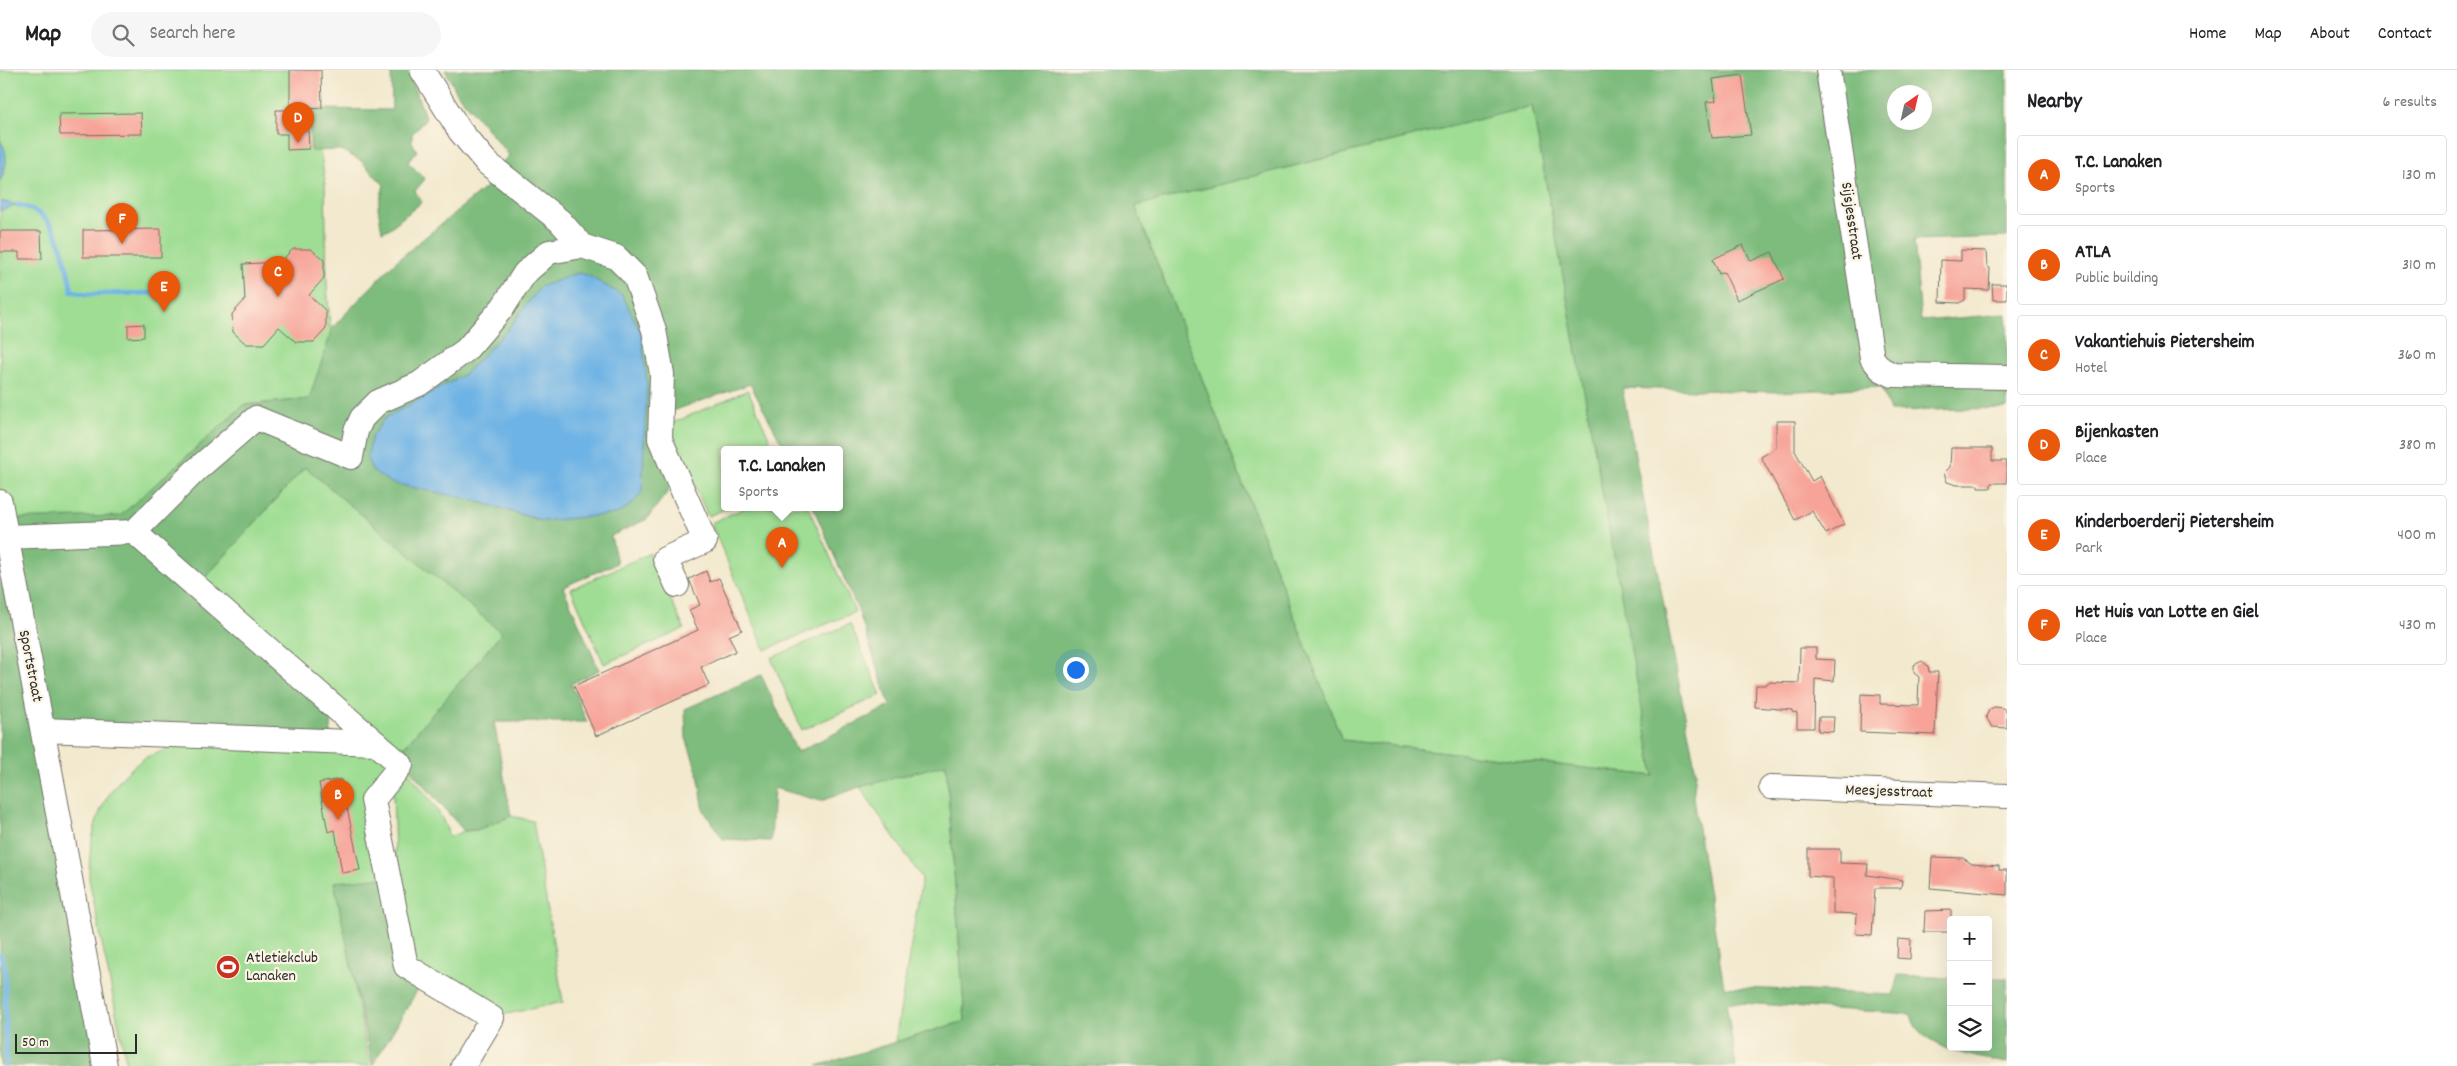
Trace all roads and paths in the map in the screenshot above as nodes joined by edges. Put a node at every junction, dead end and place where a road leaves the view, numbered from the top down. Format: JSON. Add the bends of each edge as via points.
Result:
{"nodes":[{"id":1,"x":422,"y":70,"type":"edge"},
{"id":2,"x":1828,"y":70,"type":"edge"},
{"id":3,"x":582,"y":246,"type":"junction"},
{"id":4,"x":2007,"y":377,"type":"edge"},
{"id":5,"x":0,"y":502,"type":"edge"},
{"id":6,"x":134,"y":532,"type":"junction"},
{"id":7,"x":7,"y":537,"type":"junction"},
{"id":8,"x":677,"y":585,"type":"dead end"},
{"id":9,"x":43,"y":730,"type":"junction"},
{"id":10,"x":376,"y":744,"type":"junction"},
{"id":11,"x":1771,"y":787,"type":"dead end"},
{"id":12,"x":2007,"y":796,"type":"edge"},
{"id":13,"x":106,"y":1066,"type":"edge"},
{"id":14,"x":463,"y":1066,"type":"edge"}],
"edges":[{"from":1,"to":3,"type":"street","via":[[460,132],[487,163],[560,222]]},
{"from":2,"to":4,"type":"street","name":"Sijsjesstraat","via":[[1872,358],[1881,369],[1893,375]]},
{"from":3,"to":6,"type":"street","via":[[548,252],[525,273],[503,306],[466,350],[419,384],[378,402],[362,418],[351,457],[256,418],[195,471]]},
{"from":3,"to":8,"type":"street","via":[[616,257],[635,276],[654,330],[662,374],[660,439],[705,541],[665,559]]},
{"from":5,"to":7,"type":"street","name":"Sportstraat"},
{"from":6,"to":7,"type":"street"},
{"from":6,"to":10,"type":"street"},
{"from":7,"to":9,"type":"street","name":"Sportstraat"},
{"from":9,"to":10,"type":"street"},
{"from":9,"to":13,"type":"street","name":"Sportstraat"},
{"from":10,"to":14,"type":"street","via":[[401,765],[373,800],[406,966],[492,1018]]},
{"from":11,"to":12,"type":"street","name":"Meesjesstraat"}]}
